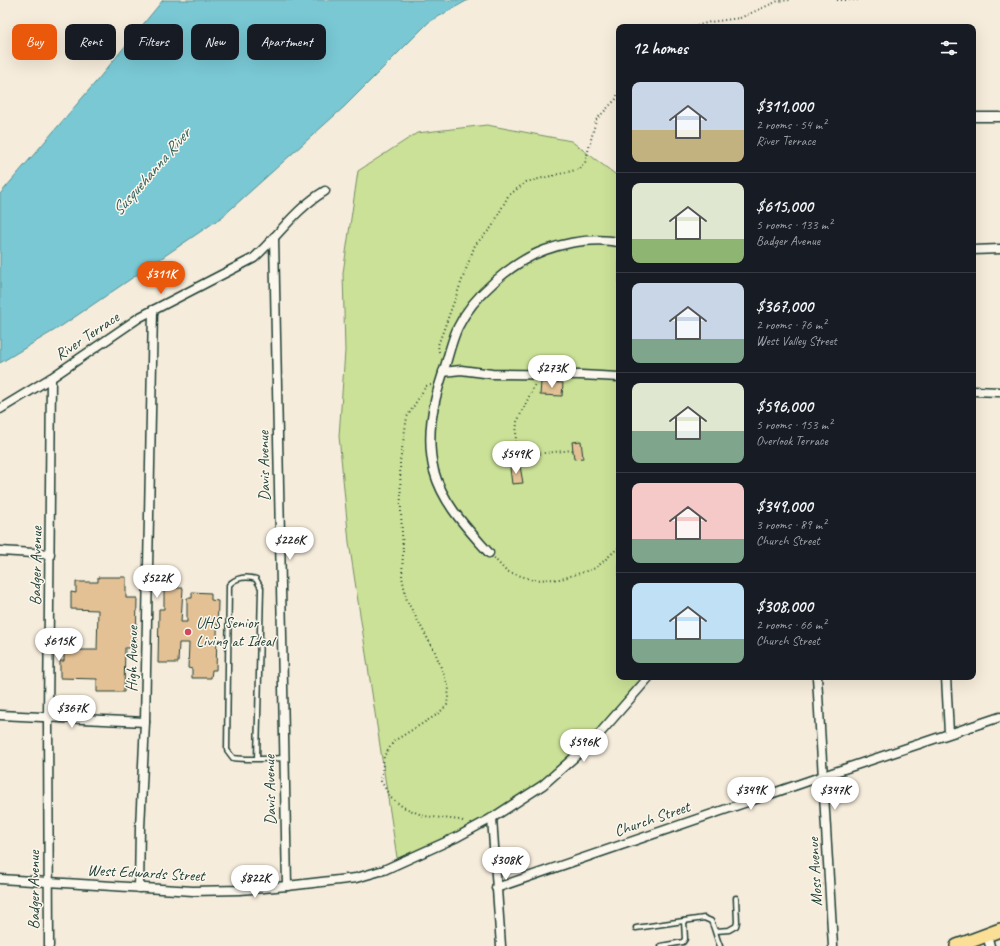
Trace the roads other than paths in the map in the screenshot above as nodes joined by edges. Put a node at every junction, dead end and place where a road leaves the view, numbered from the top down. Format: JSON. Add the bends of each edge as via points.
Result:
{"nodes":[{"id":1,"x":976,"y":116,"type":"edge"},
{"id":2,"x":1000,"y":117,"type":"edge"},
{"id":3,"x":325,"y":191,"type":"dead end"},
{"id":4,"x":274,"y":237,"type":"junction"},
{"id":5,"x":616,"y":242,"type":"edge"},
{"id":6,"x":1000,"y":249,"type":"edge"},
{"id":7,"x":976,"y":250,"type":"edge"},
{"id":8,"x":153,"y":310,"type":"junction"},
{"id":9,"x":443,"y":372,"type":"junction"},
{"id":10,"x":51,"y":378,"type":"junction"},
{"id":11,"x":616,"y":378,"type":"edge"},
{"id":12,"x":976,"y":391,"type":"edge"},
{"id":13,"x":1000,"y":392,"type":"edge"},
{"id":14,"x":0,"y":410,"type":"edge"},
{"id":15,"x":0,"y":551,"type":"edge"},
{"id":16,"x":489,"y":553,"type":"road end"},
{"id":17,"x":50,"y":554,"type":"junction"},
{"id":18,"x":647,"y":680,"type":"edge"},
{"id":19,"x":817,"y":680,"type":"edge"},
{"id":20,"x":946,"y":680,"type":"edge"},
{"id":21,"x":0,"y":714,"type":"edge"},
{"id":22,"x":1000,"y":717,"type":"edge"},
{"id":23,"x":48,"y":718,"type":"junction"},
{"id":24,"x":145,"y":722,"type":"junction"},
{"id":25,"x":949,"y":733,"type":"junction"},
{"id":26,"x":284,"y":758,"type":"junction"},
{"id":27,"x":257,"y":759,"type":"junction"},
{"id":28,"x":823,"y":776,"type":"junction"},
{"id":29,"x":492,"y":818,"type":"junction"},
{"id":30,"x":0,"y":879,"type":"edge"},
{"id":31,"x":48,"y":882,"type":"junction"},
{"id":32,"x":287,"y":886,"type":"junction"},
{"id":33,"x":139,"y":888,"type":"junction"},
{"id":34,"x":496,"y":888,"type":"junction"},
{"id":35,"x":736,"y":898,"type":"dead end"},
{"id":36,"x":684,"y":921,"type":"junction"},
{"id":37,"x":636,"y":928,"type":"dead end"},
{"id":38,"x":1000,"y":930,"type":"edge"},
{"id":39,"x":716,"y":932,"type":"junction"},
{"id":40,"x":989,"y":940,"type":"edge"},
{"id":41,"x":49,"y":946,"type":"edge"},
{"id":42,"x":500,"y":946,"type":"edge"},
{"id":43,"x":661,"y":946,"type":"edge"},
{"id":44,"x":720,"y":946,"type":"edge"},
{"id":45,"x":833,"y":946,"type":"edge"},
{"id":46,"x":957,"y":946,"type":"edge"}],
"edges":[{"from":1,"to":2,"type":"street"},
{"from":3,"to":4,"type":"street","name":"River Terrace","via":[[293,215]]},
{"from":4,"to":8,"type":"street","name":"River Terrace","via":[[254,258]]},
{"from":4,"to":26,"type":"street","name":"Davis Avenue"},
{"from":5,"to":9,"type":"street","via":[[572,243],[544,250],[512,268],[493,283],[458,326]]},
{"from":6,"to":7,"type":"street"},
{"from":8,"to":10,"type":"street","name":"River Terrace"},
{"from":8,"to":24,"type":"street","name":"High Avenue"},
{"from":9,"to":11,"type":"street","via":[[461,370],[492,374]]},
{"from":9,"to":16,"type":"street","via":[[431,422],[430,445],[435,472],[445,497],[458,518]]},
{"from":10,"to":14,"type":"street","name":"River Terrace"},
{"from":10,"to":17,"type":"street","name":"Badger Avenue"},
{"from":12,"to":13,"type":"street"},
{"from":15,"to":17,"type":"street"},
{"from":17,"to":23,"type":"street","name":"Badger Avenue"},
{"from":18,"to":29,"type":"street","name":"West Edwards Street","via":[[594,740],[570,762],[543,785]]},
{"from":19,"to":28,"type":"street","name":"Moss Avenue"},
{"from":20,"to":25,"type":"street"},
{"from":21,"to":23,"type":"street"},
{"from":22,"to":25,"type":"street","name":"Church Street"},
{"from":23,"to":24,"type":"street"},
{"from":23,"to":31,"type":"street","name":"Badger Avenue"},
{"from":24,"to":33,"type":"street","name":"High Avenue"},
{"from":25,"to":28,"type":"street","name":"Church Street"},
{"from":26,"to":27,"type":"lane"},
{"from":26,"to":32,"type":"street","name":"Davis Avenue"},
{"from":27,"to":27,"type":"lane","via":[[261,588],[256,579],[250,577],[233,581],[229,585],[227,750],[233,758]]},
{"from":28,"to":34,"type":"street","name":"Church Street"},
{"from":28,"to":45,"type":"street","name":"Moss Avenue"},
{"from":29,"to":32,"type":"street","name":"West Edwards Street","via":[[384,870],[356,878]]},
{"from":29,"to":34,"type":"street"},
{"from":30,"to":31,"type":"street","name":"West Edwards Street"},
{"from":31,"to":33,"type":"street","name":"West Edwards Street"},
{"from":31,"to":41,"type":"street","name":"Badger Avenue"},
{"from":32,"to":33,"type":"street","name":"West Edwards Street","via":[[193,891]]},
{"from":34,"to":42,"type":"street"},
{"from":35,"to":39,"type":"lane","via":[[736,926]]},
{"from":36,"to":37,"type":"lane"},
{"from":36,"to":39,"type":"lane","via":[[704,918],[711,920]]},
{"from":36,"to":43,"type":"lane","via":[[683,942]]},
{"from":38,"to":40,"type":"main road"},
{"from":39,"to":44,"type":"lane"},
{"from":40,"to":46,"type":"main road"}]}
